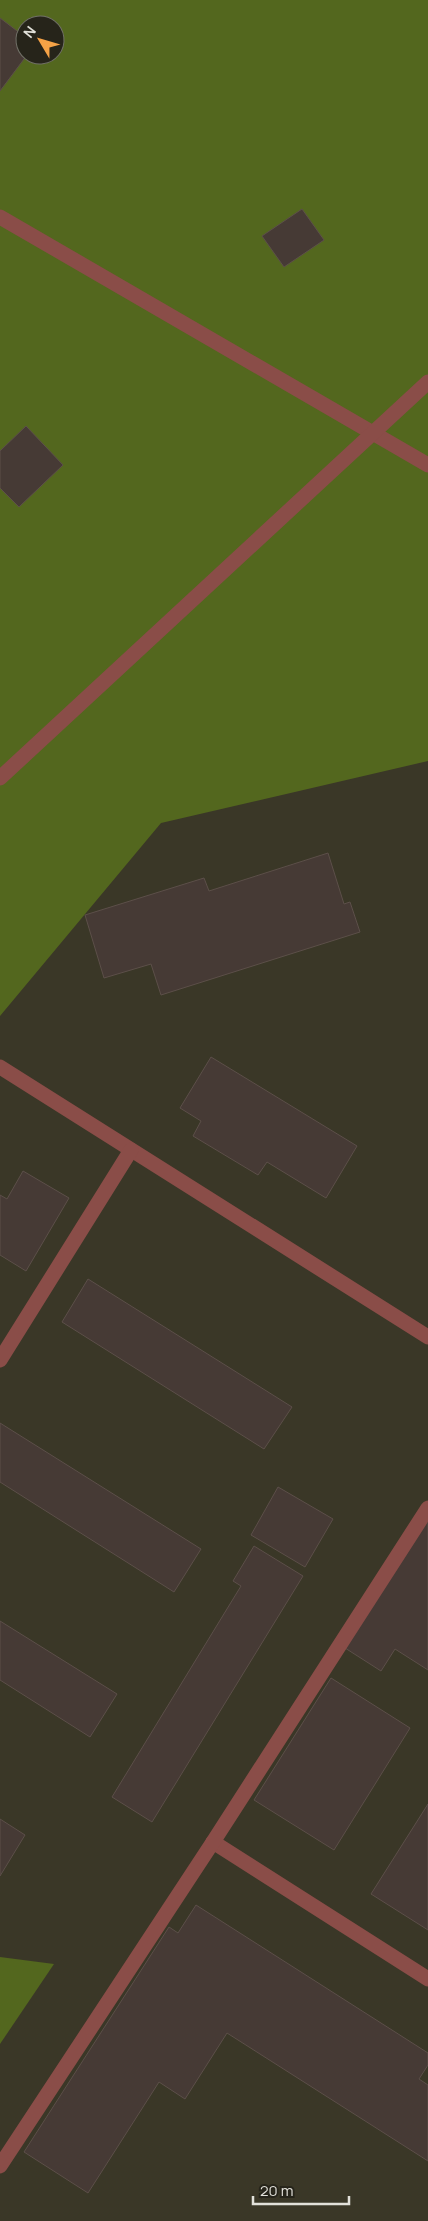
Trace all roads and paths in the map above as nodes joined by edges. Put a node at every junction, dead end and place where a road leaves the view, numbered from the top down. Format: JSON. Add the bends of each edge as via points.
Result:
{"nodes":[{"id":1,"x":0,"y":217,"type":"edge"},
{"id":2,"x":428,"y":382,"type":"edge"},
{"id":3,"x":373,"y":434,"type":"junction"},
{"id":4,"x":428,"y":465,"type":"edge"},
{"id":5,"x":0,"y":778,"type":"edge"},
{"id":6,"x":0,"y":1068,"type":"edge"},
{"id":7,"x":132,"y":1150,"type":"junction"},
{"id":8,"x":428,"y":1337,"type":"edge"},
{"id":9,"x":0,"y":1360,"type":"edge"},
{"id":10,"x":428,"y":1508,"type":"edge"},
{"id":11,"x":213,"y":1842,"type":"junction"},
{"id":12,"x":428,"y":1979,"type":"edge"},
{"id":13,"x":0,"y":2166,"type":"edge"}],
"edges":[{"from":1,"to":3,"type":"lane"},
{"from":2,"to":3,"type":"lane"},
{"from":3,"to":4,"type":"lane"},
{"from":3,"to":5,"type":"lane"},
{"from":6,"to":7,"type":"lane"},
{"from":7,"to":8,"type":"lane"},
{"from":7,"to":9,"type":"lane"},
{"from":10,"to":11,"type":"lane"},
{"from":11,"to":12,"type":"lane"},
{"from":11,"to":13,"type":"lane"}]}
